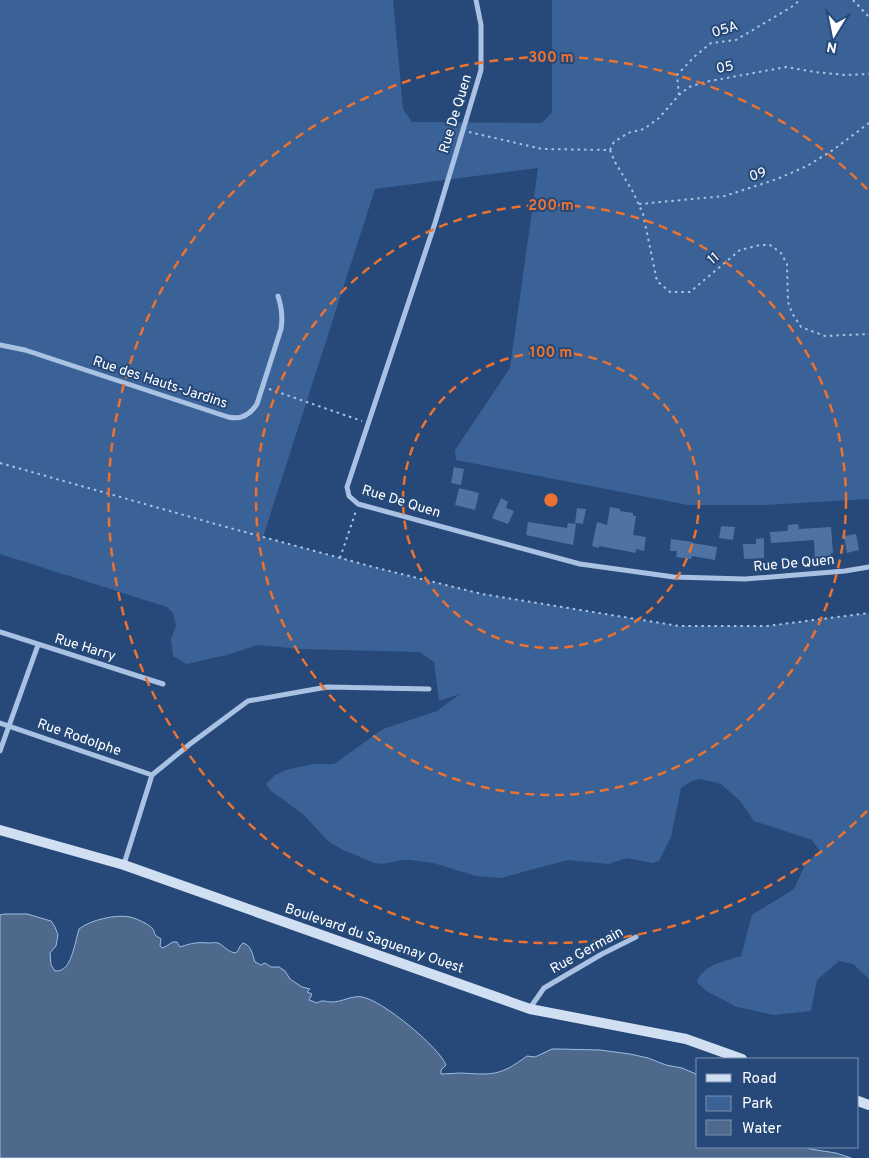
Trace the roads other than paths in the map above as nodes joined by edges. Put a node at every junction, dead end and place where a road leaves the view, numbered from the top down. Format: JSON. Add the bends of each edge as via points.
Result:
{"nodes":[{"id":1,"x":476,"y":0,"type":"edge"},
{"id":2,"x":278,"y":296,"type":"dead end"},
{"id":3,"x":0,"y":345,"type":"edge"},
{"id":4,"x":869,"y":567,"type":"edge"},
{"id":5,"x":0,"y":632,"type":"edge"},
{"id":6,"x":38,"y":645,"type":"junction"},
{"id":7,"x":163,"y":684,"type":"dead end"},
{"id":8,"x":430,"y":689,"type":"dead end"},
{"id":9,"x":0,"y":724,"type":"edge"},
{"id":10,"x":10,"y":727,"type":"junction"},
{"id":11,"x":0,"y":751,"type":"edge"},
{"id":12,"x":152,"y":775,"type":"junction"},
{"id":13,"x":0,"y":830,"type":"edge"},
{"id":14,"x":124,"y":865,"type":"junction"},
{"id":15,"x":636,"y":937,"type":"dead end"},
{"id":16,"x":530,"y":1009,"type":"junction"},
{"id":17,"x":739,"y":1058,"type":"edge"}],
"edges":[{"from":1,"to":4,"type":"street","name":"Rue De Quen","via":[[481,25],[481,70],[435,223],[347,487],[349,496],[358,504],[580,564],[674,576],[745,579]]},
{"from":2,"to":3,"type":"street","name":"Rue des Hauts-Jardins","via":[[283,318],[281,329],[257,404],[242,418],[228,417],[25,350]]},
{"from":5,"to":6,"type":"street","name":"Rue Harry"},
{"from":6,"to":7,"type":"street","name":"Rue Harry"},
{"from":6,"to":10,"type":"street"},
{"from":8,"to":12,"type":"street","via":[[327,687],[248,702]]},
{"from":9,"to":10,"type":"street","name":"Rue Rodolphe"},
{"from":10,"to":11,"type":"street"},
{"from":10,"to":12,"type":"street","name":"Rue Rodolphe"},
{"from":12,"to":14,"type":"street"},
{"from":13,"to":14,"type":"main road","name":"Boulevard du Saguenay Ouest"},
{"from":14,"to":16,"type":"main road","name":"Boulevard du Saguenay Ouest"},
{"from":15,"to":16,"type":"street","name":"Rue Germain","via":[[544,988]]},
{"from":16,"to":17,"type":"main road","name":"Boulevard du Saguenay Ouest","via":[[686,1039]]}]}
